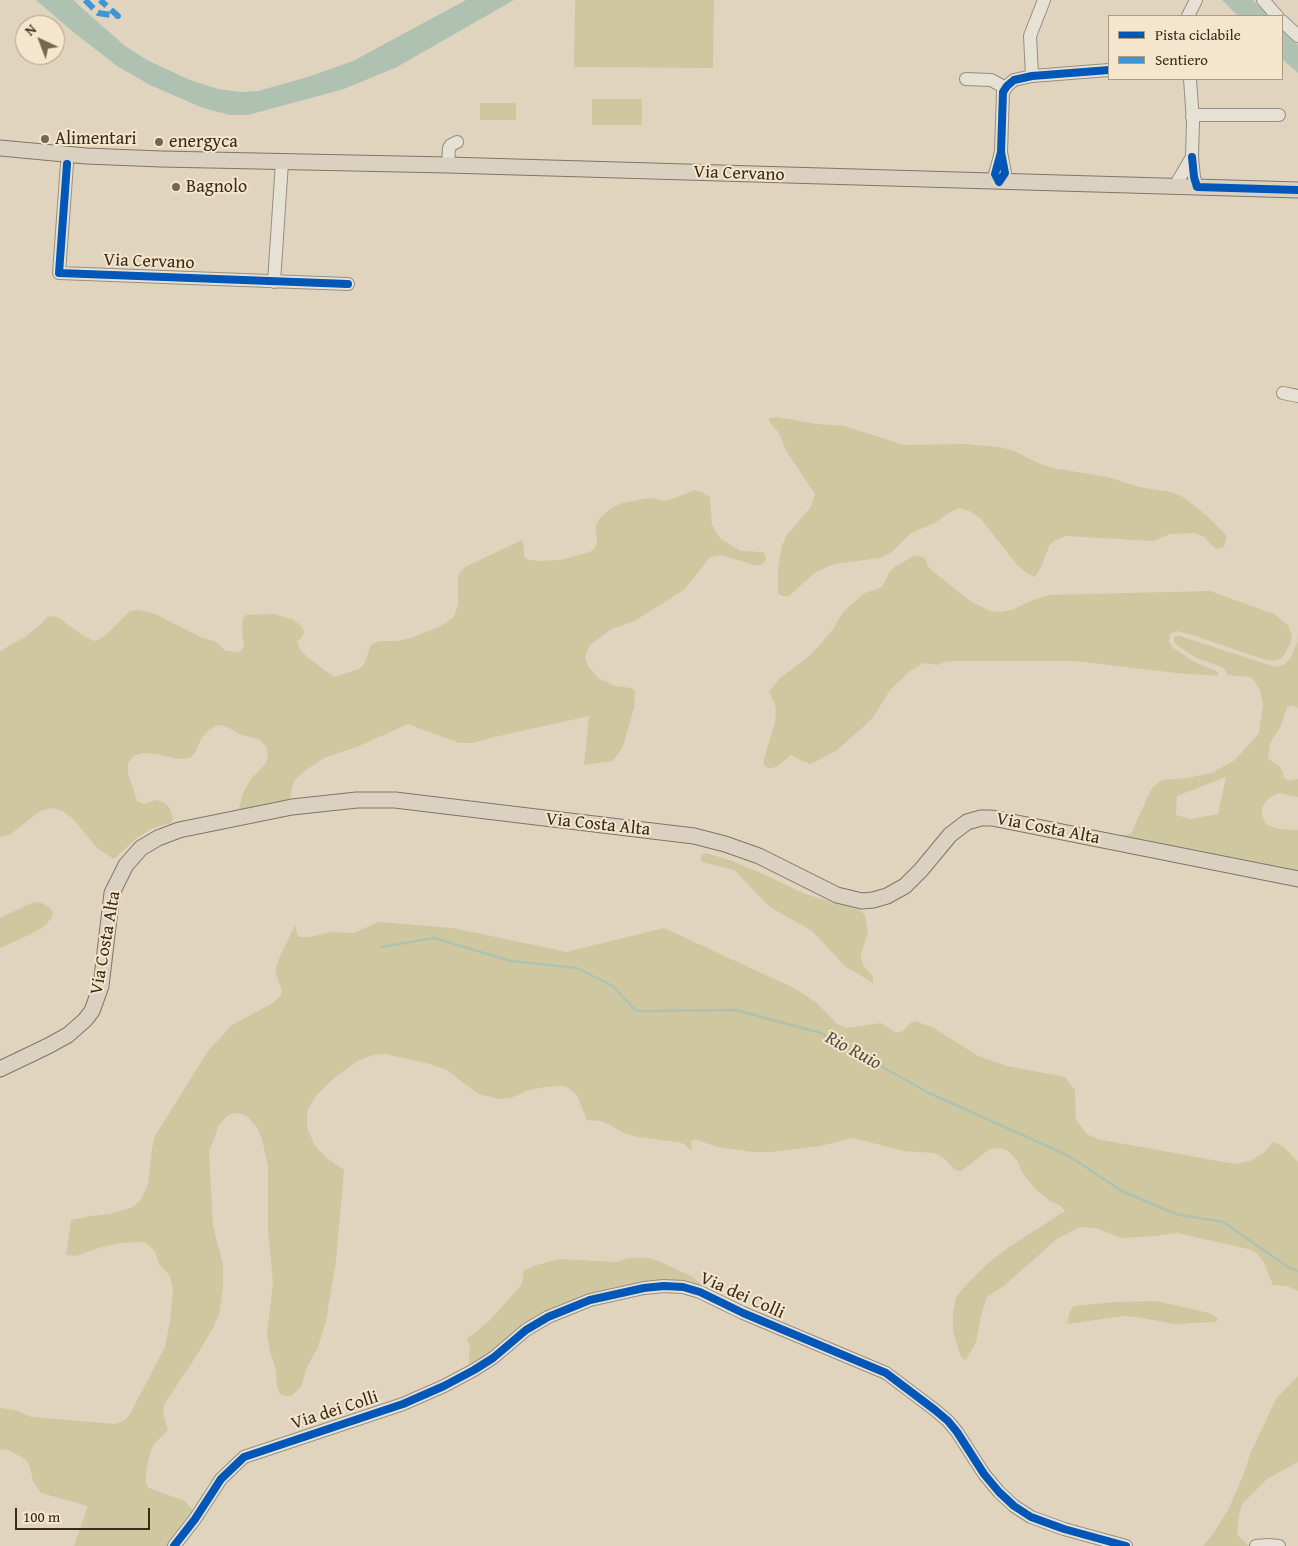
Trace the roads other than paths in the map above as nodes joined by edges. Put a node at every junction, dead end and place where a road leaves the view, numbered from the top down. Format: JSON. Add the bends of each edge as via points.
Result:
{"nodes":[{"id":1,"x":1044,"y":0,"type":"edge"},
{"id":2,"x":1196,"y":0,"type":"edge"},
{"id":3,"x":1262,"y":0,"type":"edge"},
{"id":4,"x":1188,"y":15,"type":"edge"},
{"id":5,"x":1277,"y":15,"type":"edge"},
{"id":6,"x":1283,"y":22,"type":"edge"},
{"id":7,"x":1298,"y":36,"type":"edge"},
{"id":8,"x":1108,"y":70,"type":"edge"},
{"id":9,"x":1032,"y":76,"type":"junction"},
{"id":10,"x":966,"y":79,"type":"dead end"},
{"id":11,"x":1190,"y":80,"type":"edge"},
{"id":12,"x":1006,"y":88,"type":"junction"},
{"id":13,"x":1279,"y":115,"type":"dead end"},
{"id":14,"x":1192,"y":117,"type":"junction"},
{"id":15,"x":458,"y":142,"type":"dead end"},
{"id":16,"x":0,"y":148,"type":"edge"},
{"id":17,"x":1192,"y":157,"type":"junction"},
{"id":18,"x":1000,"y":161,"type":"junction"},
{"id":19,"x":282,"y":162,"type":"junction"},
{"id":20,"x":67,"y":164,"type":"dead end"},
{"id":21,"x":448,"y":165,"type":"junction"},
{"id":22,"x":940,"y":180,"type":"junction"},
{"id":23,"x":999,"y":182,"type":"junction"},
{"id":24,"x":1062,"y":184,"type":"junction"},
{"id":25,"x":1175,"y":186,"type":"junction"},
{"id":26,"x":1197,"y":187,"type":"junction"},
{"id":27,"x":1298,"y":190,"type":"edge"},
{"id":28,"x":274,"y":282,"type":"junction"},
{"id":29,"x":348,"y":284,"type":"dead end"},
{"id":30,"x":1283,"y":393,"type":"dead end"},
{"id":31,"x":1298,"y":396,"type":"edge"},
{"id":32,"x":1298,"y":879,"type":"edge"},
{"id":33,"x":0,"y":1069,"type":"edge"},
{"id":34,"x":174,"y":1546,"type":"edge"},
{"id":35,"x":1126,"y":1546,"type":"edge"},
{"id":36,"x":1256,"y":1546,"type":"edge"},
{"id":37,"x":1278,"y":1546,"type":"edge"}],
"edges":[{"from":1,"to":9,"type":"street","via":[[1030,36]]},
{"from":2,"to":4,"type":"street"},
{"from":3,"to":5,"type":"street"},
{"from":6,"to":7,"type":"street"},
{"from":8,"to":9,"type":"street"},
{"from":9,"to":12,"type":"street","via":[[1014,80]]},
{"from":10,"to":12,"type":"street","via":[[992,80]]},
{"from":11,"to":14,"type":"street"},
{"from":12,"to":18,"type":"street","via":[[1003,92]]},
{"from":13,"to":14,"type":"street"},
{"from":14,"to":17,"type":"street"},
{"from":15,"to":21,"type":"street","via":[[449,148]]},
{"from":16,"to":19,"type":"main road","name":"Via Cervano","via":[[86,156]]},
{"from":17,"to":25,"type":"street"},
{"from":17,"to":26,"type":"street"},
{"from":18,"to":22,"type":"street","via":[[984,174],[961,174]]},
{"from":18,"to":23,"type":"street","via":[[1005,173]]},
{"from":18,"to":24,"type":"street","via":[[1015,175],[1043,177]]},
{"from":19,"to":21,"type":"main road","name":"Via Cervano"},
{"from":19,"to":28,"type":"street"},
{"from":20,"to":28,"type":"street","name":"Via Cervano","via":[[59,273]]},
{"from":21,"to":22,"type":"main road","name":"Via Cervano"},
{"from":22,"to":23,"type":"main road","name":"Via Cervano"},
{"from":23,"to":24,"type":"main road","name":"Via Cervano"},
{"from":24,"to":25,"type":"main road","name":"Via Cervano"},
{"from":25,"to":26,"type":"main road","name":"Via Cervano"},
{"from":26,"to":27,"type":"main road","name":"Via Cervano"},
{"from":28,"to":29,"type":"street","name":"Via Cervano"},
{"from":30,"to":31,"type":"street"},
{"from":32,"to":33,"type":"main road","name":"Via Costa Alta","via":[[981,818],[967,822],[950,835],[904,886],[887,896],[862,901],[837,895],[759,856],[694,836],[395,800],[357,800],[292,808],[178,830],[141,848],[126,865],[112,894],[101,986],[92,1011],[68,1035]]},
{"from":34,"to":35,"type":"street","name":"Via dei Colli","via":[[221,1480],[244,1457],[403,1404],[444,1386],[493,1358],[526,1330],[581,1303],[664,1286],[700,1292],[886,1373],[948,1420],[984,1474],[1014,1506],[1031,1517],[1064,1529]]},
{"from":36,"to":37,"type":"street"}]}
